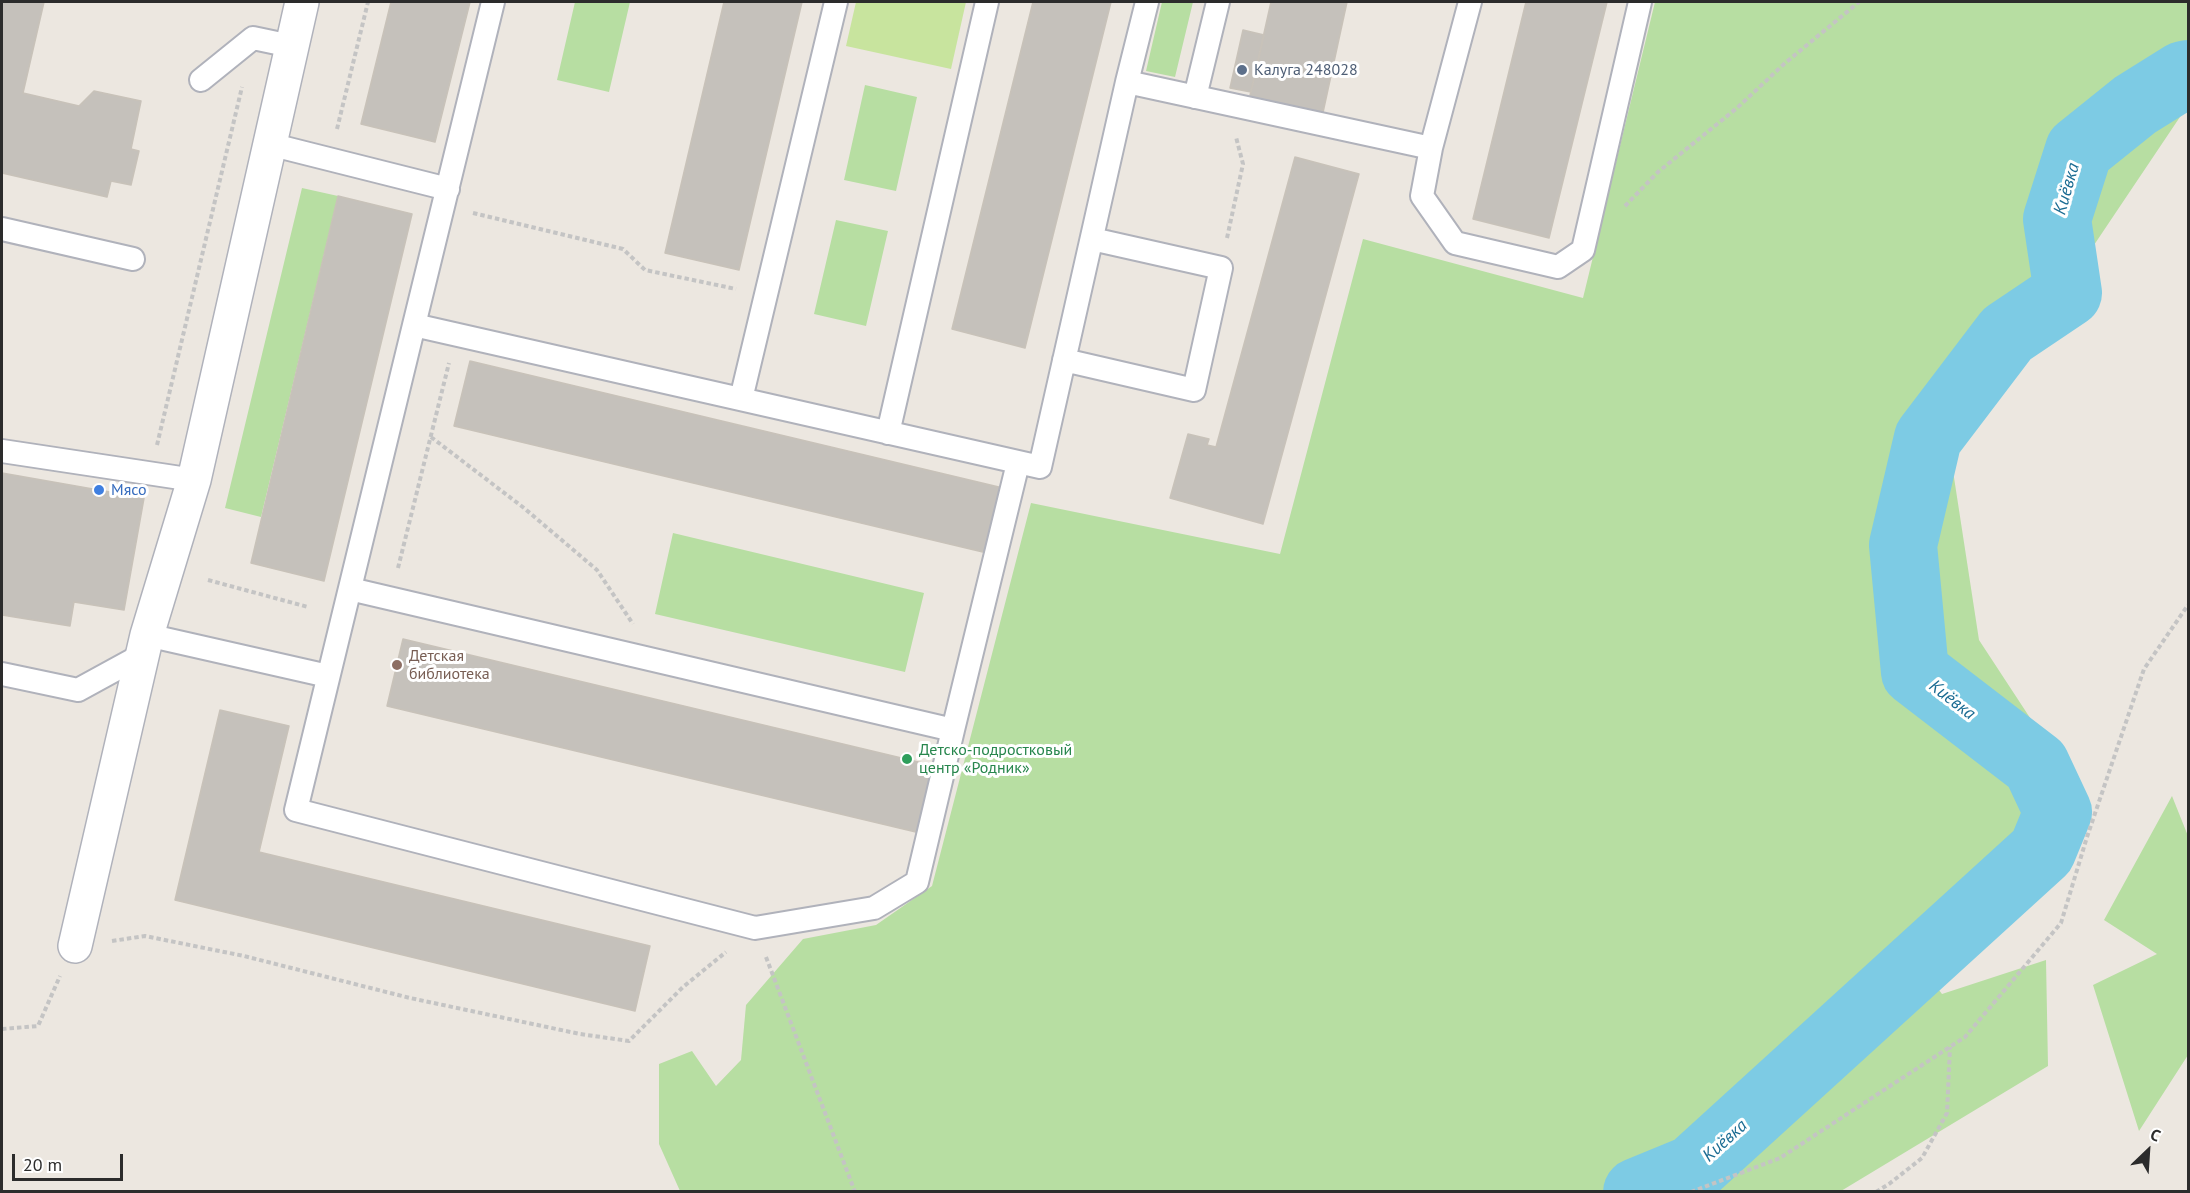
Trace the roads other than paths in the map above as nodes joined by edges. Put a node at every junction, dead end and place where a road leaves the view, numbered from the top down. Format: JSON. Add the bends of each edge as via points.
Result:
{"nodes":[{"id":1,"x":302,"y":2,"type":"edge"},
{"id":2,"x":494,"y":2,"type":"edge"},
{"id":3,"x":836,"y":2,"type":"edge"},
{"id":4,"x":987,"y":2,"type":"edge"},
{"id":5,"x":1147,"y":2,"type":"edge"},
{"id":6,"x":1218,"y":2,"type":"edge"},
{"id":7,"x":1470,"y":2,"type":"edge"},
{"id":8,"x":1640,"y":2,"type":"edge"},
{"id":9,"x":291,"y":46,"type":"junction"},
{"id":10,"x":201,"y":80,"type":"dead end"},
{"id":11,"x":1127,"y":82,"type":"junction"},
{"id":12,"x":1195,"y":97,"type":"junction"},
{"id":13,"x":269,"y":144,"type":"junction"},
{"id":14,"x":1431,"y":148,"type":"junction"},
{"id":15,"x":446,"y":197,"type":"junction"},
{"id":16,"x":2,"y":229,"type":"edge"},
{"id":17,"x":1092,"y":239,"type":"junction"},
{"id":18,"x":133,"y":259,"type":"dead end"},
{"id":19,"x":414,"y":325,"type":"junction"},
{"id":20,"x":1064,"y":360,"type":"junction"},
{"id":21,"x":741,"y":399,"type":"junction"},
{"id":22,"x":888,"y":433,"type":"junction"},
{"id":23,"x":2,"y":451,"type":"edge"},
{"id":24,"x":1018,"y":463,"type":"junction"},
{"id":25,"x":194,"y":480,"type":"junction"},
{"id":26,"x":350,"y":589,"type":"junction"},
{"id":27,"x":145,"y":645,"type":"junction"},
{"id":28,"x":2,"y":674,"type":"edge"},
{"id":29,"x":328,"y":676,"type":"junction"},
{"id":30,"x":953,"y":730,"type":"junction"},
{"id":31,"x":75,"y":946,"type":"road end"}],
"edges":[{"from":1,"to":9,"type":"street"},
{"from":2,"to":15,"type":"lane"},
{"from":3,"to":21,"type":"lane"},
{"from":4,"to":22,"type":"lane"},
{"from":5,"to":11,"type":"lane"},
{"from":6,"to":12,"type":"lane"},
{"from":7,"to":14,"type":"lane"},
{"from":8,"to":14,"type":"lane","via":[[1583,250],[1558,267],[1455,243],[1422,196]]},
{"from":9,"to":10,"type":"lane","via":[[253,38]]},
{"from":9,"to":13,"type":"street"},
{"from":11,"to":12,"type":"lane"},
{"from":11,"to":17,"type":"lane"},
{"from":12,"to":14,"type":"lane"},
{"from":13,"to":15,"type":"lane","via":[[330,159]]},
{"from":13,"to":25,"type":"street"},
{"from":15,"to":19,"type":"lane"},
{"from":16,"to":18,"type":"lane"},
{"from":17,"to":20,"type":"lane"},
{"from":17,"to":20,"type":"lane","via":[[1221,268],[1194,390]]},
{"from":19,"to":21,"type":"lane"},
{"from":19,"to":26,"type":"lane"},
{"from":20,"to":24,"type":"lane","via":[[1040,467]]},
{"from":21,"to":22,"type":"lane"},
{"from":22,"to":24,"type":"lane"},
{"from":23,"to":25,"type":"lane"},
{"from":24,"to":30,"type":"lane"},
{"from":25,"to":27,"type":"street"},
{"from":26,"to":29,"type":"lane"},
{"from":26,"to":30,"type":"lane"},
{"from":27,"to":28,"type":"lane","via":[[78,690]]},
{"from":27,"to":29,"type":"lane"},
{"from":27,"to":31,"type":"street"},
{"from":29,"to":30,"type":"lane","via":[[296,810],[755,928],[874,908],[917,882]]}]}
